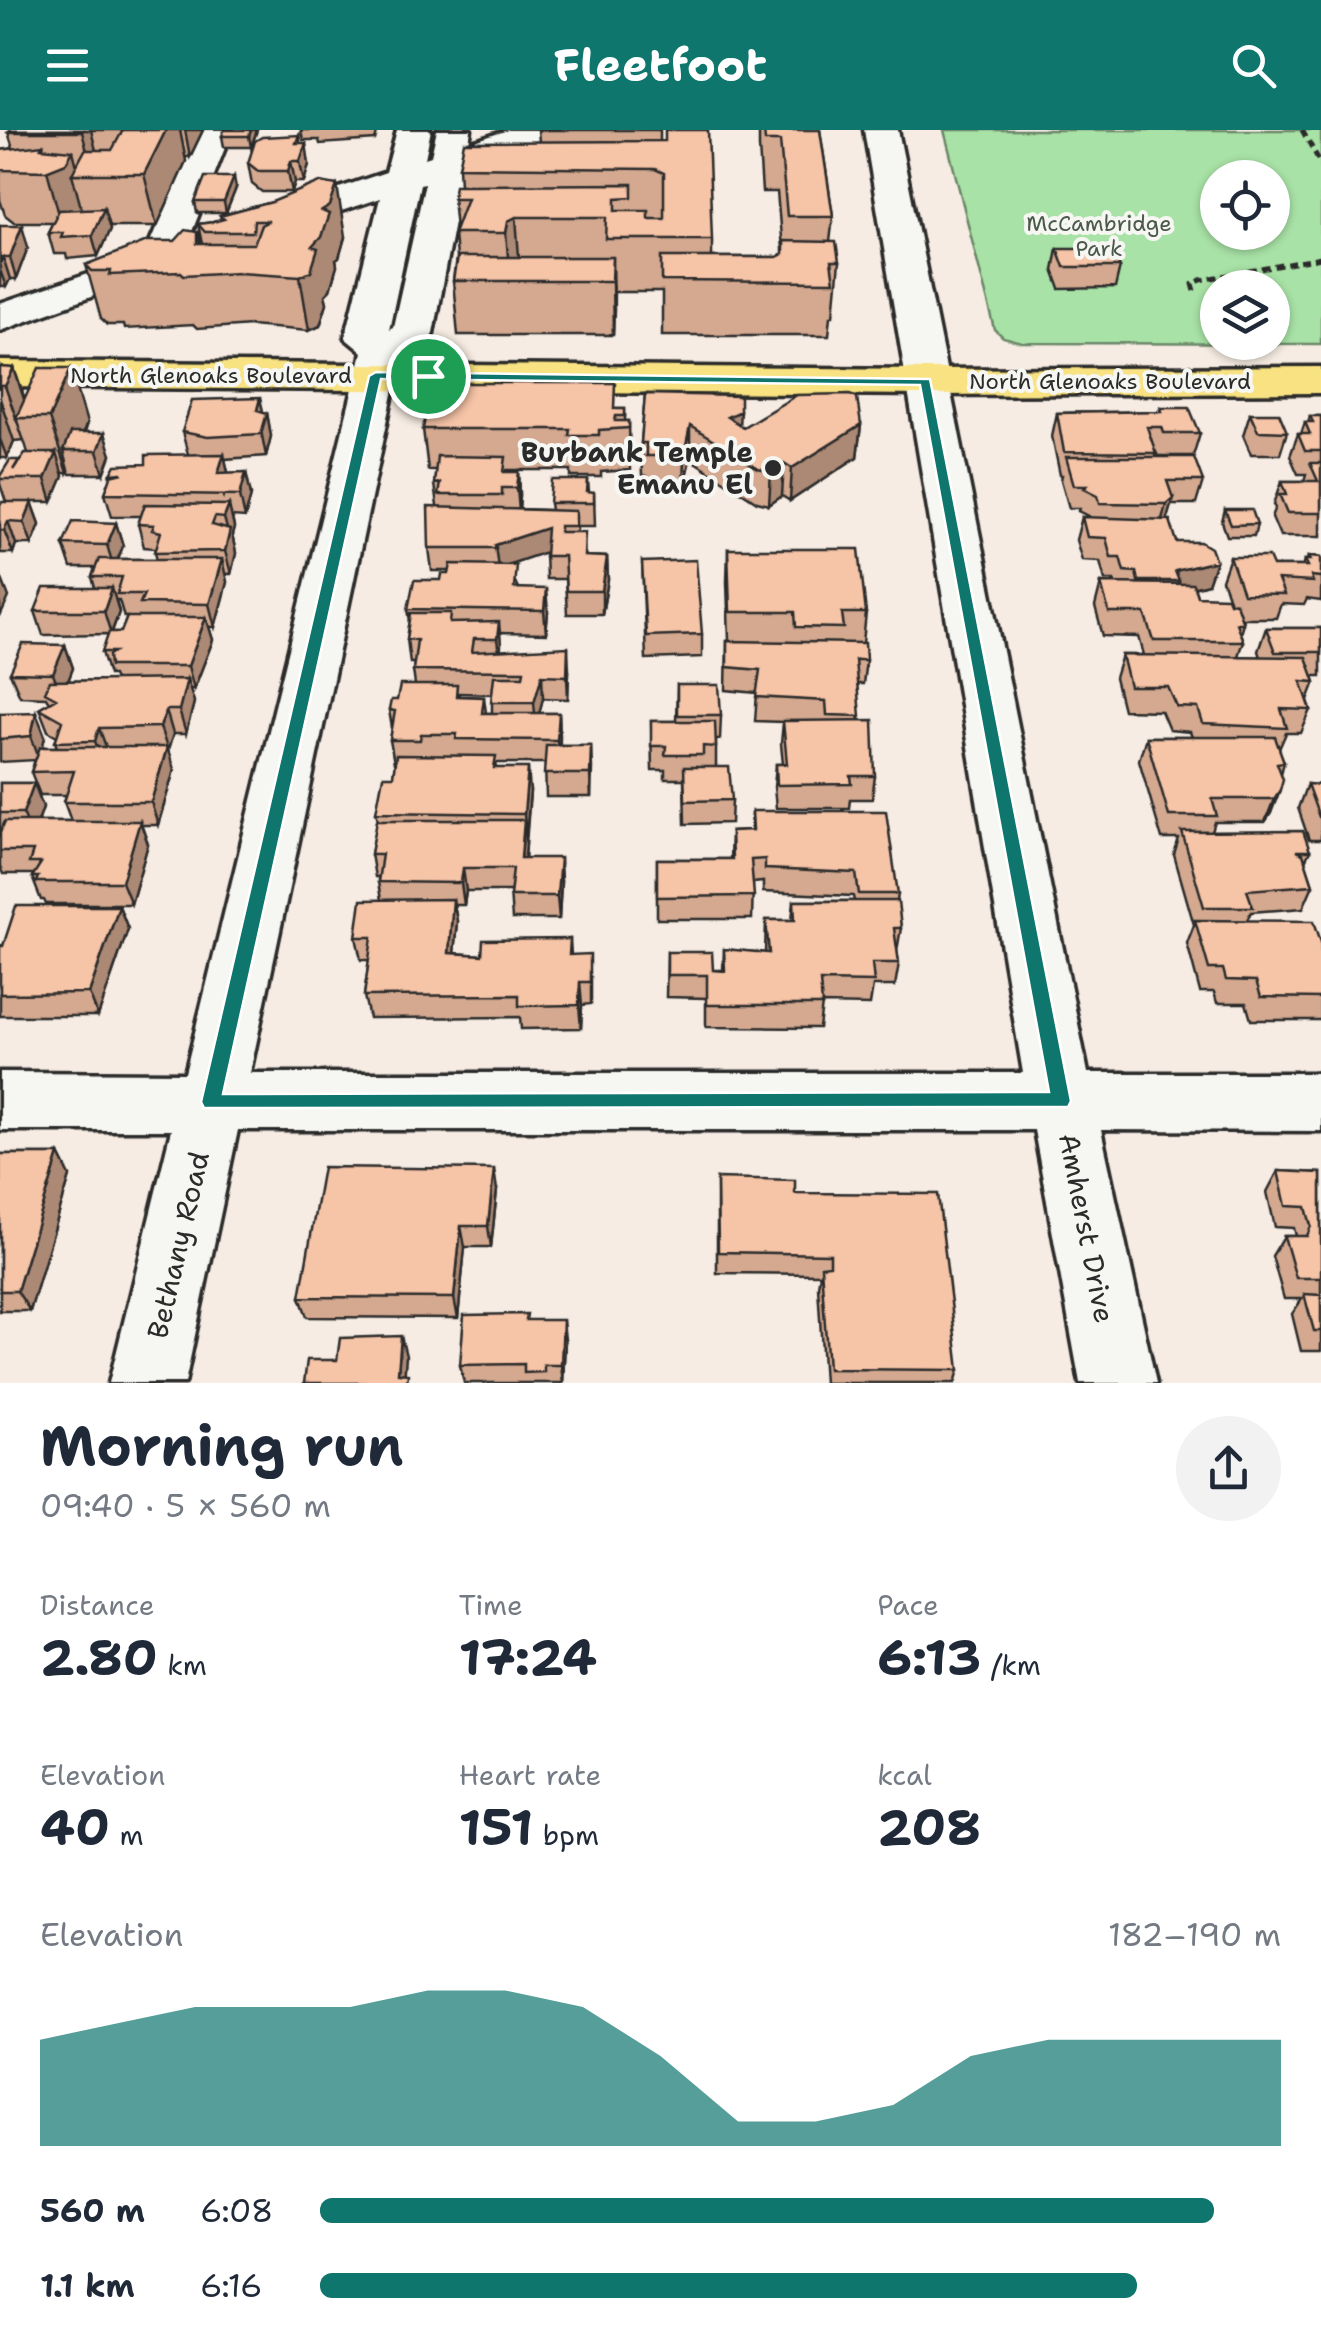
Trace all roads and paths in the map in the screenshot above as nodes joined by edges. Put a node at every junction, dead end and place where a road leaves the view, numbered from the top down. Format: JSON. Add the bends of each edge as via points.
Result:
{"nodes":[{"id":1,"x":215,"y":130,"type":"edge"},
{"id":2,"x":414,"y":130,"type":"edge"},
{"id":3,"x":542,"y":130,"type":"edge"},
{"id":4,"x":881,"y":130,"type":"edge"},
{"id":5,"x":1302,"y":130,"type":"edge"},
{"id":6,"x":451,"y":145,"type":"edge"},
{"id":7,"x":1321,"y":164,"type":"edge"},
{"id":8,"x":404,"y":177,"type":"junction"},
{"id":9,"x":183,"y":254,"type":"junction"},
{"id":10,"x":1321,"y":258,"type":"edge"},
{"id":11,"x":1195,"y":291,"type":"dead end"},
{"id":12,"x":0,"y":318,"type":"edge"},
{"id":13,"x":380,"y":361,"type":"junction"},
{"id":14,"x":0,"y":374,"type":"edge"},
{"id":15,"x":1321,"y":380,"type":"edge"},
{"id":16,"x":925,"y":382,"type":"junction"},
{"id":17,"x":0,"y":1101,"type":"edge"},
{"id":18,"x":1061,"y":1101,"type":"junction"},
{"id":19,"x":211,"y":1102,"type":"junction"},
{"id":20,"x":1321,"y":1102,"type":"edge"},
{"id":21,"x":147,"y":1383,"type":"edge"},
{"id":22,"x":1118,"y":1383,"type":"edge"}],
"edges":[{"from":1,"to":9,"type":"street","via":[[169,242]]},
{"from":2,"to":8,"type":"street"},
{"from":3,"to":6,"type":"street"},
{"from":4,"to":16,"type":"street","name":"Amherst Drive"},
{"from":5,"to":7,"type":"path"},
{"from":6,"to":8,"type":"street"},
{"from":6,"to":13,"type":"street","via":[[412,333]]},
{"from":8,"to":9,"type":"street"},
{"from":8,"to":13,"type":"street","via":[[366,338]]},
{"from":9,"to":12,"type":"street"},
{"from":10,"to":11,"type":"path","via":[[1201,280],[1193,284]]},
{"from":13,"to":14,"type":"main road","name":"North Glenoaks Boulevard"},
{"from":13,"to":16,"type":"main road","name":"North Glenoaks Boulevard"},
{"from":13,"to":19,"type":"street","name":"Bethany Road"},
{"from":15,"to":16,"type":"main road","name":"North Glenoaks Boulevard"},
{"from":16,"to":18,"type":"street","name":"Amherst Drive"},
{"from":17,"to":19,"type":"street"},
{"from":18,"to":19,"type":"street"},
{"from":18,"to":20,"type":"street"},
{"from":18,"to":22,"type":"street","name":"Amherst Drive"},
{"from":19,"to":21,"type":"street","name":"Bethany Road"}]}
